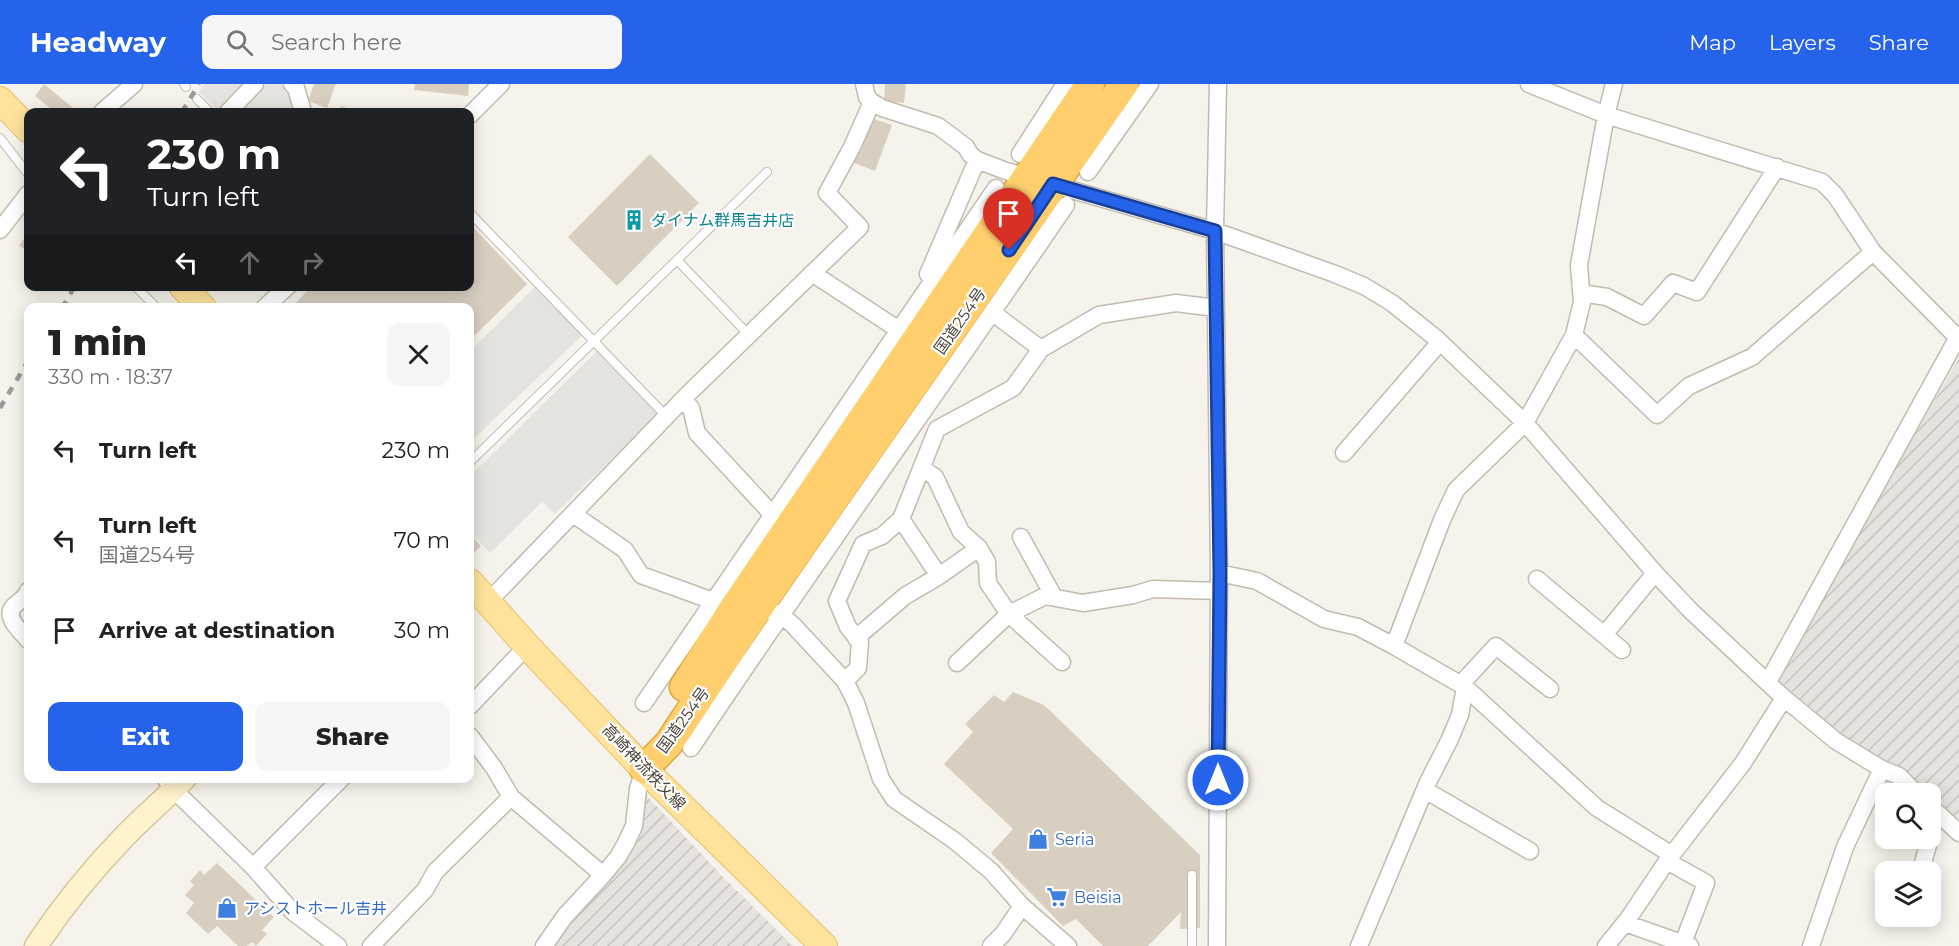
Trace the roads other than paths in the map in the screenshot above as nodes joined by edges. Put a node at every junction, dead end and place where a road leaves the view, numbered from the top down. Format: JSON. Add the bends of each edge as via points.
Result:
{"nodes":[{"id":1,"x":134,"y":84,"type":"edge"},
{"id":2,"x":255,"y":84,"type":"edge"},
{"id":3,"x":292,"y":84,"type":"edge"},
{"id":4,"x":501,"y":84,"type":"edge"},
{"id":5,"x":864,"y":84,"type":"edge"},
{"id":6,"x":1065,"y":84,"type":"edge"},
{"id":7,"x":1090,"y":84,"type":"edge"},
{"id":8,"x":1124,"y":84,"type":"edge"},
{"id":9,"x":1150,"y":84,"type":"edge"},
{"id":10,"x":1218,"y":84,"type":"edge"},
{"id":11,"x":1529,"y":84,"type":"edge"},
{"id":12,"x":1614,"y":84,"type":"edge"},
{"id":13,"x":197,"y":99,"type":"dead end"},
{"id":14,"x":0,"y":100,"type":"edge"},
{"id":15,"x":872,"y":102,"type":"junction"},
{"id":16,"x":107,"y":108,"type":"edge"},
{"id":17,"x":206,"y":108,"type":"edge"},
{"id":18,"x":232,"y":108,"type":"edge"},
{"id":19,"x":302,"y":108,"type":"edge"},
{"id":20,"x":474,"y":111,"type":"edge"},
{"id":21,"x":1606,"y":115,"type":"junction"},
{"id":22,"x":24,"y":125,"type":"edge"},
{"id":23,"x":0,"y":138,"type":"edge"},
{"id":24,"x":977,"y":160,"type":"junction"},
{"id":25,"x":1023,"y":165,"type":"junction"},
{"id":26,"x":1777,"y":167,"type":"junction"},
{"id":27,"x":24,"y":169,"type":"edge"},
{"id":28,"x":767,"y":172,"type":"dead end"},
{"id":29,"x":1088,"y":172,"type":"dead end"},
{"id":30,"x":996,"y":188,"type":"dead end"},
{"id":31,"x":1060,"y":194,"type":"junction"},
{"id":32,"x":24,"y":199,"type":"edge"},
{"id":33,"x":474,"y":217,"type":"edge"},
{"id":34,"x":0,"y":230,"type":"edge"},
{"id":35,"x":1215,"y":231,"type":"junction"},
{"id":36,"x":1873,"y":252,"type":"junction"},
{"id":37,"x":676,"y":260,"type":"junction"},
{"id":38,"x":997,"y":267,"type":"junction"},
{"id":39,"x":812,"y":273,"type":"junction"},
{"id":40,"x":936,"y":279,"type":"junction"},
{"id":41,"x":140,"y":291,"type":"edge"},
{"id":42,"x":187,"y":291,"type":"edge"},
{"id":43,"x":283,"y":291,"type":"edge"},
{"id":44,"x":1581,"y":293,"type":"junction"},
{"id":45,"x":152,"y":303,"type":"edge"},
{"id":46,"x":198,"y":303,"type":"edge"},
{"id":47,"x":269,"y":303,"type":"edge"},
{"id":48,"x":1216,"y":308,"type":"junction"},
{"id":49,"x":935,"y":314,"type":"junction"},
{"id":50,"x":990,"y":316,"type":"junction"},
{"id":51,"x":897,"y":333,"type":"junction"},
{"id":52,"x":749,"y":335,"type":"junction"},
{"id":53,"x":1574,"y":335,"type":"junction"},
{"id":54,"x":1958,"y":336,"type":"edge"},
{"id":55,"x":594,"y":341,"type":"junction"},
{"id":56,"x":1440,"y":342,"type":"junction"},
{"id":57,"x":1041,"y":349,"type":"junction"},
{"id":58,"x":683,"y":400,"type":"junction"},
{"id":59,"x":667,"y":417,"type":"junction"},
{"id":60,"x":1525,"y":423,"type":"junction"},
{"id":61,"x":1344,"y":453,"type":"dead end"},
{"id":62,"x":474,"y":458,"type":"edge"},
{"id":63,"x":922,"y":468,"type":"junction"},
{"id":64,"x":573,"y":514,"type":"junction"},
{"id":65,"x":772,"y":514,"type":"junction"},
{"id":66,"x":901,"y":519,"type":"junction"},
{"id":67,"x":1021,"y":537,"type":"dead end"},
{"id":68,"x":979,"y":548,"type":"junction"},
{"id":69,"x":1220,"y":573,"type":"junction"},
{"id":70,"x":1655,"y":573,"type":"junction"},
{"id":71,"x":939,"y":576,"type":"junction"},
{"id":72,"x":1537,"y":579,"type":"dead end"},
{"id":73,"x":724,"y":584,"type":"junction"},
{"id":74,"x":474,"y":586,"type":"edge"},
{"id":75,"x":1219,"y":591,"type":"junction"},
{"id":76,"x":1054,"y":597,"type":"junction"},
{"id":77,"x":24,"y":599,"type":"edge"},
{"id":78,"x":488,"y":602,"type":"junction"},
{"id":79,"x":770,"y":610,"type":"junction"},
{"id":80,"x":717,"y":614,"type":"junction"},
{"id":81,"x":1009,"y":615,"type":"junction"},
{"id":82,"x":24,"y":635,"type":"edge"},
{"id":83,"x":1604,"y":635,"type":"junction"},
{"id":84,"x":856,"y":638,"type":"junction"},
{"id":85,"x":527,"y":645,"type":"junction"},
{"id":86,"x":1394,"y":646,"type":"junction"},
{"id":87,"x":1622,"y":650,"type":"dead end"},
{"id":88,"x":1062,"y":662,"type":"dead end"},
{"id":89,"x":957,"y":663,"type":"dead end"},
{"id":90,"x":845,"y":681,"type":"junction"},
{"id":91,"x":1768,"y":682,"type":"junction"},
{"id":92,"x":1463,"y":686,"type":"junction"},
{"id":93,"x":1550,"y":690,"type":"dead end"},
{"id":94,"x":1784,"y":698,"type":"junction"},
{"id":95,"x":474,"y":702,"type":"edge"},
{"id":96,"x":644,"y":703,"type":"dead end"},
{"id":97,"x":474,"y":741,"type":"edge"},
{"id":98,"x":691,"y":748,"type":"dead end"},
{"id":99,"x":644,"y":769,"type":"junction"},
{"id":100,"x":1882,"y":769,"type":"junction"},
{"id":101,"x":174,"y":783,"type":"edge"},
{"id":102,"x":176,"y":783,"type":"edge"},
{"id":103,"x":337,"y":783,"type":"edge"},
{"id":104,"x":1906,"y":783,"type":"edge"},
{"id":105,"x":1425,"y":790,"type":"junction"},
{"id":106,"x":511,"y":797,"type":"junction"},
{"id":107,"x":1941,"y":816,"type":"edge"},
{"id":108,"x":1959,"y":833,"type":"edge"},
{"id":109,"x":1530,"y":851,"type":"dead end"},
{"id":110,"x":1670,"y":858,"type":"junction"},
{"id":111,"x":253,"y":867,"type":"junction"},
{"id":112,"x":603,"y":875,"type":"junction"},
{"id":113,"x":1192,"y":875,"type":"dead end"},
{"id":114,"x":1022,"y":906,"type":"junction"},
{"id":115,"x":1625,"y":923,"type":"junction"},
{"id":116,"x":1687,"y":945,"type":"edge"},
{"id":117,"x":36,"y":946,"type":"edge"},
{"id":118,"x":338,"y":946,"type":"edge"},
{"id":119,"x":372,"y":946,"type":"edge"},
{"id":120,"x":544,"y":946,"type":"edge"},
{"id":121,"x":824,"y":946,"type":"edge"},
{"id":122,"x":991,"y":946,"type":"edge"},
{"id":123,"x":1068,"y":946,"type":"edge"},
{"id":124,"x":1192,"y":946,"type":"edge"},
{"id":125,"x":1217,"y":946,"type":"edge"},
{"id":126,"x":1359,"y":946,"type":"edge"},
{"id":127,"x":1606,"y":946,"type":"edge"},
{"id":128,"x":1810,"y":946,"type":"edge"}],
"edges":[{"from":1,"to":16,"type":"street"},
{"from":2,"to":18,"type":"street"},
{"from":3,"to":19,"type":"street"},
{"from":4,"to":20,"type":"street"},
{"from":5,"to":15,"type":"street"},
{"from":6,"to":25,"type":"street"},
{"from":7,"to":25,"type":"highway","name":"国道254号"},
{"from":8,"to":31,"type":"highway","name":"国道254号"},
{"from":9,"to":29,"type":"street"},
{"from":10,"to":35,"type":"street"},
{"from":11,"to":21,"type":"street"},
{"from":12,"to":21,"type":"street"},
{"from":13,"to":17,"type":"lane"},
{"from":14,"to":22,"type":"main road"},
{"from":15,"to":24,"type":"street","via":[[938,126]]},
{"from":15,"to":39,"type":"street","via":[[826,193],[860,227]]},
{"from":21,"to":26,"type":"street"},
{"from":21,"to":44,"type":"street","via":[[1579,265]]},
{"from":23,"to":27,"type":"lane"},
{"from":24,"to":25,"type":"street","via":[[1006,171]]},
{"from":24,"to":40,"type":"street","via":[[928,274]]},
{"from":25,"to":31,"type":"street"},
{"from":25,"to":49,"type":"highway","name":"国道254号"},
{"from":26,"to":36,"type":"street","via":[[1822,182]]},
{"from":26,"to":44,"type":"street","via":[[1697,292],[1673,283],[1644,316],[1607,297]]},
{"from":28,"to":37,"type":"lane"},
{"from":30,"to":40,"type":"street"},
{"from":31,"to":35,"type":"street"},
{"from":31,"to":38,"type":"highway","name":"国道254号"},
{"from":31,"to":50,"type":"street"},
{"from":32,"to":34,"type":"street"},
{"from":33,"to":55,"type":"lane"},
{"from":35,"to":48,"type":"street"},
{"from":35,"to":56,"type":"street","via":[[1364,286],[1399,308]]},
{"from":36,"to":53,"type":"street","via":[[1752,357],[1689,386],[1657,415]]},
{"from":36,"to":54,"type":"street"},
{"from":37,"to":52,"type":"lane"},
{"from":37,"to":55,"type":"lane"},
{"from":38,"to":50,"type":"street"},
{"from":38,"to":79,"type":"highway","name":"国道254号"},
{"from":39,"to":51,"type":"street"},
{"from":39,"to":52,"type":"street"},
{"from":40,"to":51,"type":"street"},
{"from":41,"to":45,"type":"lane"},
{"from":42,"to":46,"type":"main road"},
{"from":43,"to":47,"type":"street"},
{"from":44,"to":53,"type":"street"},
{"from":48,"to":57,"type":"street","via":[[1176,303],[1099,315]]},
{"from":48,"to":69,"type":"street"},
{"from":49,"to":51,"type":"street"},
{"from":49,"to":80,"type":"highway","name":"国道254号"},
{"from":50,"to":57,"type":"street"},
{"from":50,"to":79,"type":"street"},
{"from":51,"to":65,"type":"street"},
{"from":52,"to":58,"type":"street"},
{"from":53,"to":60,"type":"street"},
{"from":54,"to":91,"type":"street"},
{"from":55,"to":59,"type":"lane"},
{"from":55,"to":62,"type":"lane"},
{"from":56,"to":60,"type":"street"},
{"from":56,"to":61,"type":"street"},
{"from":57,"to":63,"type":"street","via":[[1013,388],[938,429]]},
{"from":58,"to":59,"type":"street"},
{"from":58,"to":65,"type":"street","via":[[691,408],[697,433]]},
{"from":59,"to":64,"type":"street"},
{"from":60,"to":70,"type":"street"},
{"from":60,"to":86,"type":"street","via":[[1456,490]]},
{"from":63,"to":66,"type":"street"},
{"from":63,"to":68,"type":"street","via":[[935,477],[961,532]]},
{"from":64,"to":78,"type":"street"},
{"from":64,"to":80,"type":"street","via":[[625,550],[641,575]]},
{"from":65,"to":73,"type":"street"},
{"from":66,"to":71,"type":"street"},
{"from":66,"to":84,"type":"street","via":[[882,536],[863,544],[837,601]]},
{"from":67,"to":76,"type":"street"},
{"from":68,"to":71,"type":"street"},
{"from":68,"to":81,"type":"street","via":[[987,562],[988,583]]},
{"from":69,"to":75,"type":"street"},
{"from":69,"to":86,"type":"street","via":[[1257,581],[1324,619],[1358,627]]},
{"from":70,"to":83,"type":"street"},
{"from":70,"to":91,"type":"street"},
{"from":71,"to":84,"type":"street","via":[[905,596]]},
{"from":72,"to":83,"type":"street"},
{"from":73,"to":80,"type":"street"},
{"from":73,"to":80,"type":"street"},
{"from":74,"to":78,"type":"main road","name":"高崎神流秩父線"},
{"from":75,"to":76,"type":"street","via":[[1153,589],[1083,603]]},
{"from":75,"to":125,"type":"street"},
{"from":76,"to":81,"type":"street","via":[[1045,596]]},
{"from":77,"to":82,"type":"street","via":[[10,612]]},
{"from":78,"to":85,"type":"main road","name":"高崎神流秩父線"},
{"from":79,"to":90,"type":"street","via":[[794,625]]},
{"from":79,"to":98,"type":"street"},
{"from":79,"to":99,"type":"highway","name":"国道254号","via":[[669,743]]},
{"from":80,"to":96,"type":"street"},
{"from":80,"to":99,"type":"highway","name":"国道254号","via":[[655,733]]},
{"from":81,"to":88,"type":"street"},
{"from":81,"to":89,"type":"street"},
{"from":83,"to":87,"type":"street"},
{"from":84,"to":90,"type":"street","via":[[860,642],[858,668]]},
{"from":85,"to":95,"type":"street"},
{"from":85,"to":99,"type":"main road","name":"高崎神流秩父線"},
{"from":86,"to":92,"type":"street"},
{"from":90,"to":114,"type":"street","via":[[881,779],[894,799],[991,872]]},
{"from":91,"to":94,"type":"street"},
{"from":92,"to":93,"type":"street","via":[[1496,646]]},
{"from":92,"to":105,"type":"street","via":[[1460,715]]},
{"from":92,"to":110,"type":"street","via":[[1597,808]]},
{"from":94,"to":100,"type":"street","via":[[1836,741]]},
{"from":94,"to":110,"type":"street","via":[[1743,763]]},
{"from":97,"to":106,"type":"street"},
{"from":99,"to":112,"type":"street","via":[[634,826],[618,857]]},
{"from":99,"to":121,"type":"main road","name":"高崎神流秩父線"},
{"from":100,"to":104,"type":"street"},
{"from":100,"to":128,"type":"street","via":[[1845,847]]},
{"from":101,"to":117,"type":"street","via":[[93,869]]},
{"from":102,"to":111,"type":"street"},
{"from":103,"to":111,"type":"street"},
{"from":105,"to":109,"type":"street"},
{"from":105,"to":126,"type":"street"},
{"from":106,"to":112,"type":"street"},
{"from":106,"to":119,"type":"street","via":[[435,872],[424,890]]},
{"from":107,"to":108,"type":"street"},
{"from":110,"to":115,"type":"street"},
{"from":110,"to":116,"type":"street","via":[[1706,883]]},
{"from":111,"to":118,"type":"street","via":[[293,912]]},
{"from":112,"to":120,"type":"street","via":[[565,916]]},
{"from":113,"to":124,"type":"lane"},
{"from":114,"to":122,"type":"street"},
{"from":114,"to":123,"type":"street"},
{"from":115,"to":116,"type":"street"},
{"from":115,"to":127,"type":"street"}]}
